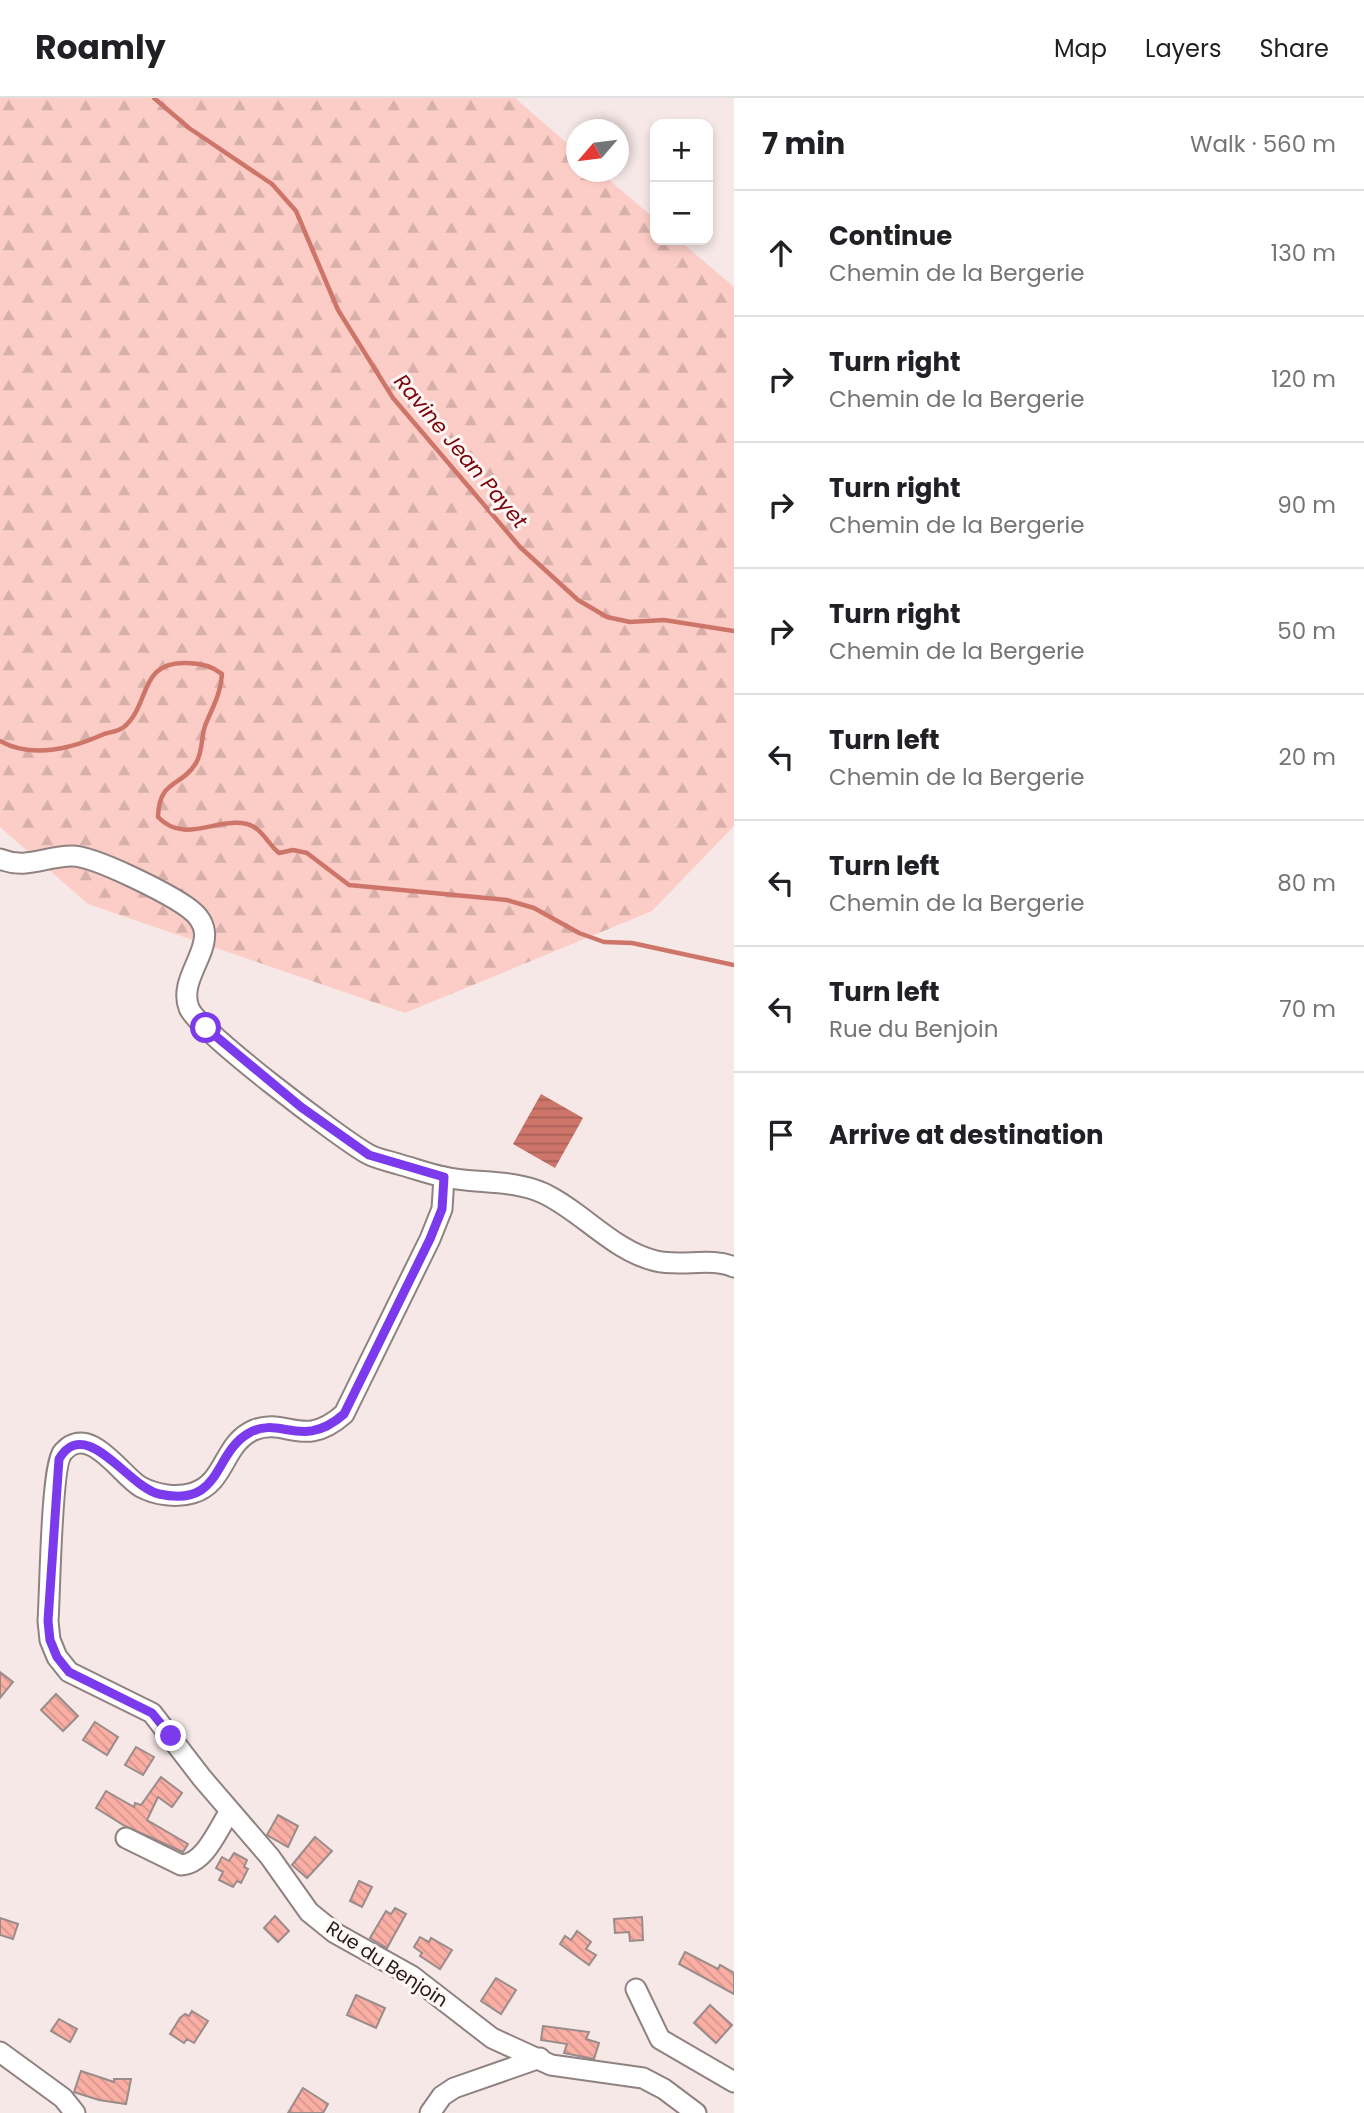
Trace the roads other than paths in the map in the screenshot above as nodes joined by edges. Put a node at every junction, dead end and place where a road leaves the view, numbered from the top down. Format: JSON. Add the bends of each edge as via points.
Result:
{"nodes":[{"id":1,"x":0,"y":859,"type":"edge"},
{"id":2,"x":444,"y":1177,"type":"junction"},
{"id":3,"x":734,"y":1267,"type":"edge"},
{"id":4,"x":230,"y":1811,"type":"junction"},
{"id":5,"x":126,"y":1838,"type":"dead end"},
{"id":6,"x":636,"y":1989,"type":"dead end"},
{"id":7,"x":0,"y":2052,"type":"edge"},
{"id":8,"x":540,"y":2058,"type":"junction"},
{"id":9,"x":734,"y":2082,"type":"edge"},
{"id":10,"x":75,"y":2113,"type":"edge"},
{"id":11,"x":430,"y":2113,"type":"edge"},
{"id":12,"x":696,"y":2113,"type":"edge"}],
"edges":[{"from":1,"to":2,"type":"street","via":[[26,865],[58,856],[92,859],[189,908],[204,932],[205,946],[186,995],[195,1020],[301,1107],[369,1155]]},
{"from":2,"to":3,"type":"street","via":[[505,1183],[543,1193],[653,1261]]},
{"from":2,"to":4,"type":"street","name":"Rue du Benjoin","via":[[442,1209],[430,1239],[344,1414],[335,1423],[302,1433],[274,1427],[250,1432],[232,1448],[214,1480],[181,1495],[140,1487],[93,1446],[77,1444],[59,1459],[48,1621],[57,1657],[85,1682],[152,1713]]},
{"from":4,"to":5,"type":"street","via":[[191,1864],[181,1865]]},
{"from":4,"to":8,"type":"street","name":"Rue du Benjoin","via":[[309,1912],[335,1933],[412,1976],[492,2038]]},
{"from":6,"to":9,"type":"street","via":[[660,2039]]},
{"from":7,"to":10,"type":"street","via":[[43,2081]]},
{"from":8,"to":11,"type":"street","via":[[454,2088]]},
{"from":8,"to":12,"type":"street","name":"Rue du Benjoin","via":[[570,2070],[643,2078]]}]}
